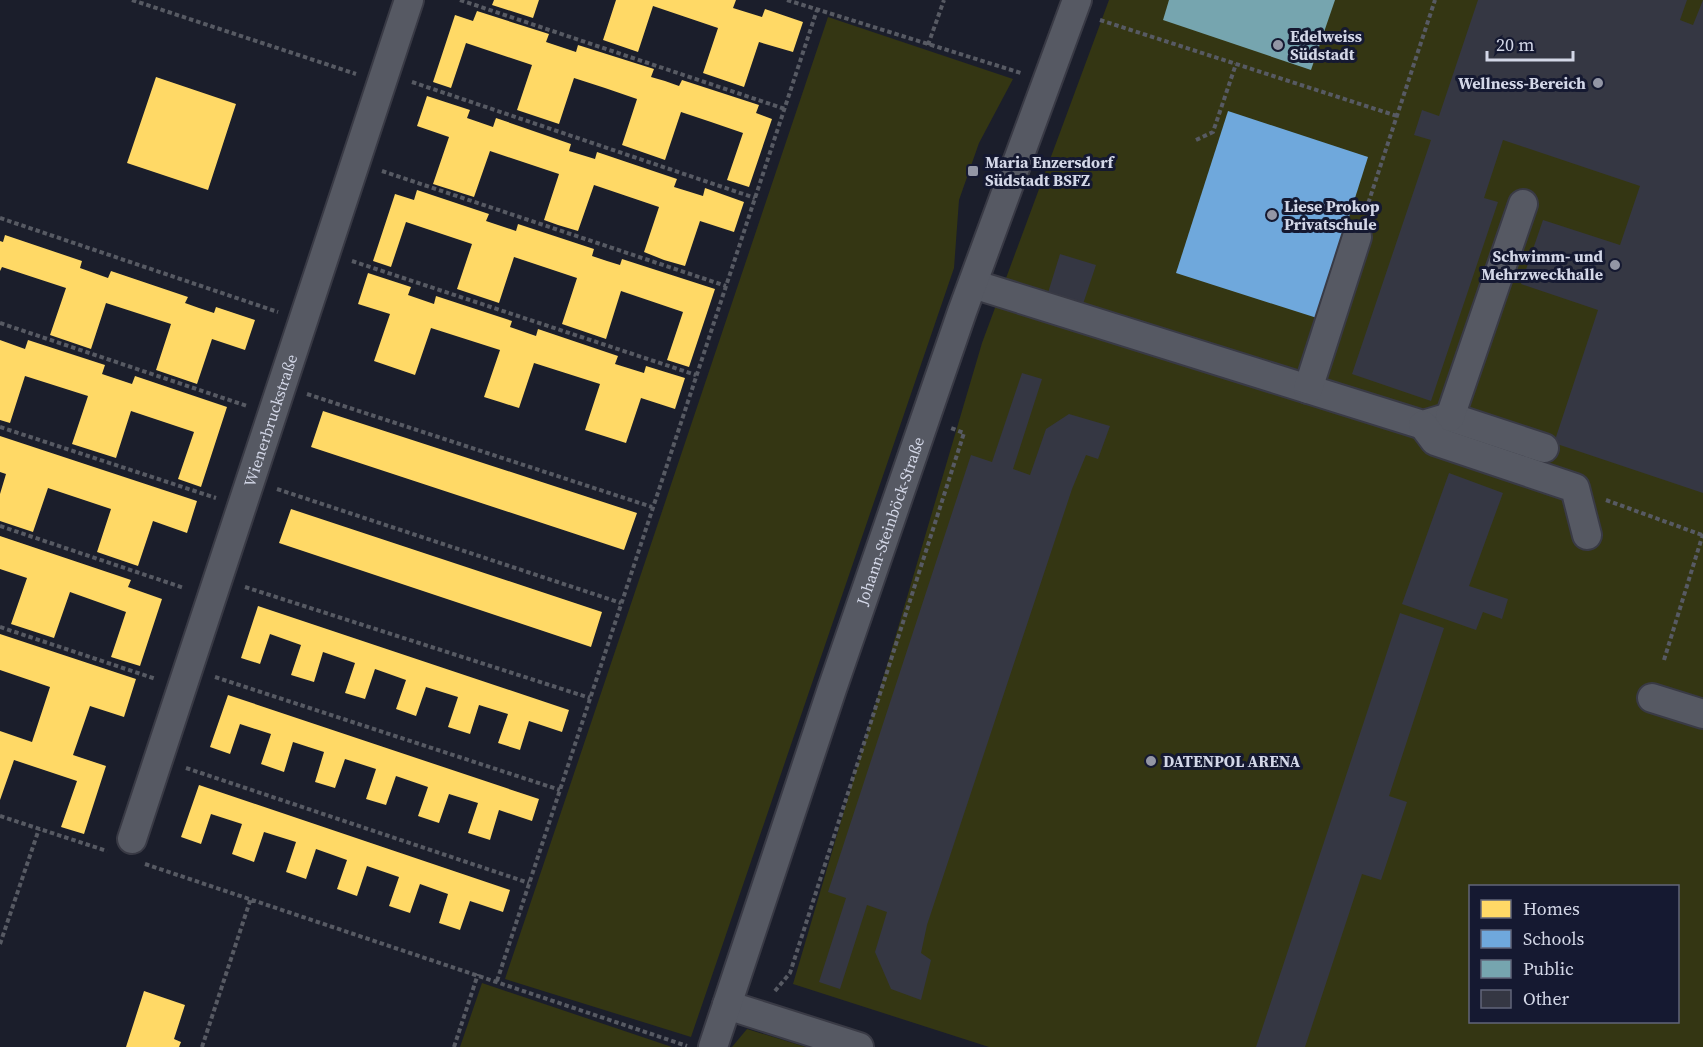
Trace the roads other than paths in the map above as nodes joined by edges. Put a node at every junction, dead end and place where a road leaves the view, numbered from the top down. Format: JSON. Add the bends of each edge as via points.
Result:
{"nodes":[{"id":1,"x":409,"y":0,"type":"edge"},
{"id":2,"x":1075,"y":6,"type":"edge"},
{"id":3,"x":1523,"y":204,"type":"dead end"},
{"id":4,"x":1357,"y":237,"type":"road end"},
{"id":5,"x":973,"y":284,"type":"junction"},
{"id":6,"x":1308,"y":389,"type":"junction"},
{"id":7,"x":1450,"y":417,"type":"junction"},
{"id":8,"x":1423,"y":425,"type":"junction"},
{"id":9,"x":1545,"y":448,"type":"dead end"},
{"id":10,"x":1587,"y":535,"type":"dead end"},
{"id":11,"x":1652,"y":698,"type":"dead end"},
{"id":12,"x":1703,"y":714,"type":"edge"},
{"id":13,"x":128,"y":852,"type":"road end"},
{"id":14,"x":727,"y":1005,"type":"junction"},
{"id":15,"x":713,"y":1047,"type":"edge"},
{"id":16,"x":859,"y":1047,"type":"edge"}],
"edges":[{"from":1,"to":13,"type":"street","name":"Wienerbruckstraße"},
{"from":2,"to":5,"type":"street","name":"Johann-Steinböck-Straße"},
{"from":3,"to":7,"type":"street"},
{"from":4,"to":6,"type":"street"},
{"from":5,"to":6,"type":"street"},
{"from":5,"to":14,"type":"street","name":"Johann-Steinböck-Straße"},
{"from":6,"to":8,"type":"street"},
{"from":7,"to":8,"type":"street"},
{"from":7,"to":9,"type":"street"},
{"from":8,"to":10,"type":"street","via":[[1435,441],[1575,488]]},
{"from":11,"to":12,"type":"street"},
{"from":14,"to":15,"type":"street","name":"Johann-Steinböck-Straße"},
{"from":14,"to":16,"type":"street"}]}
